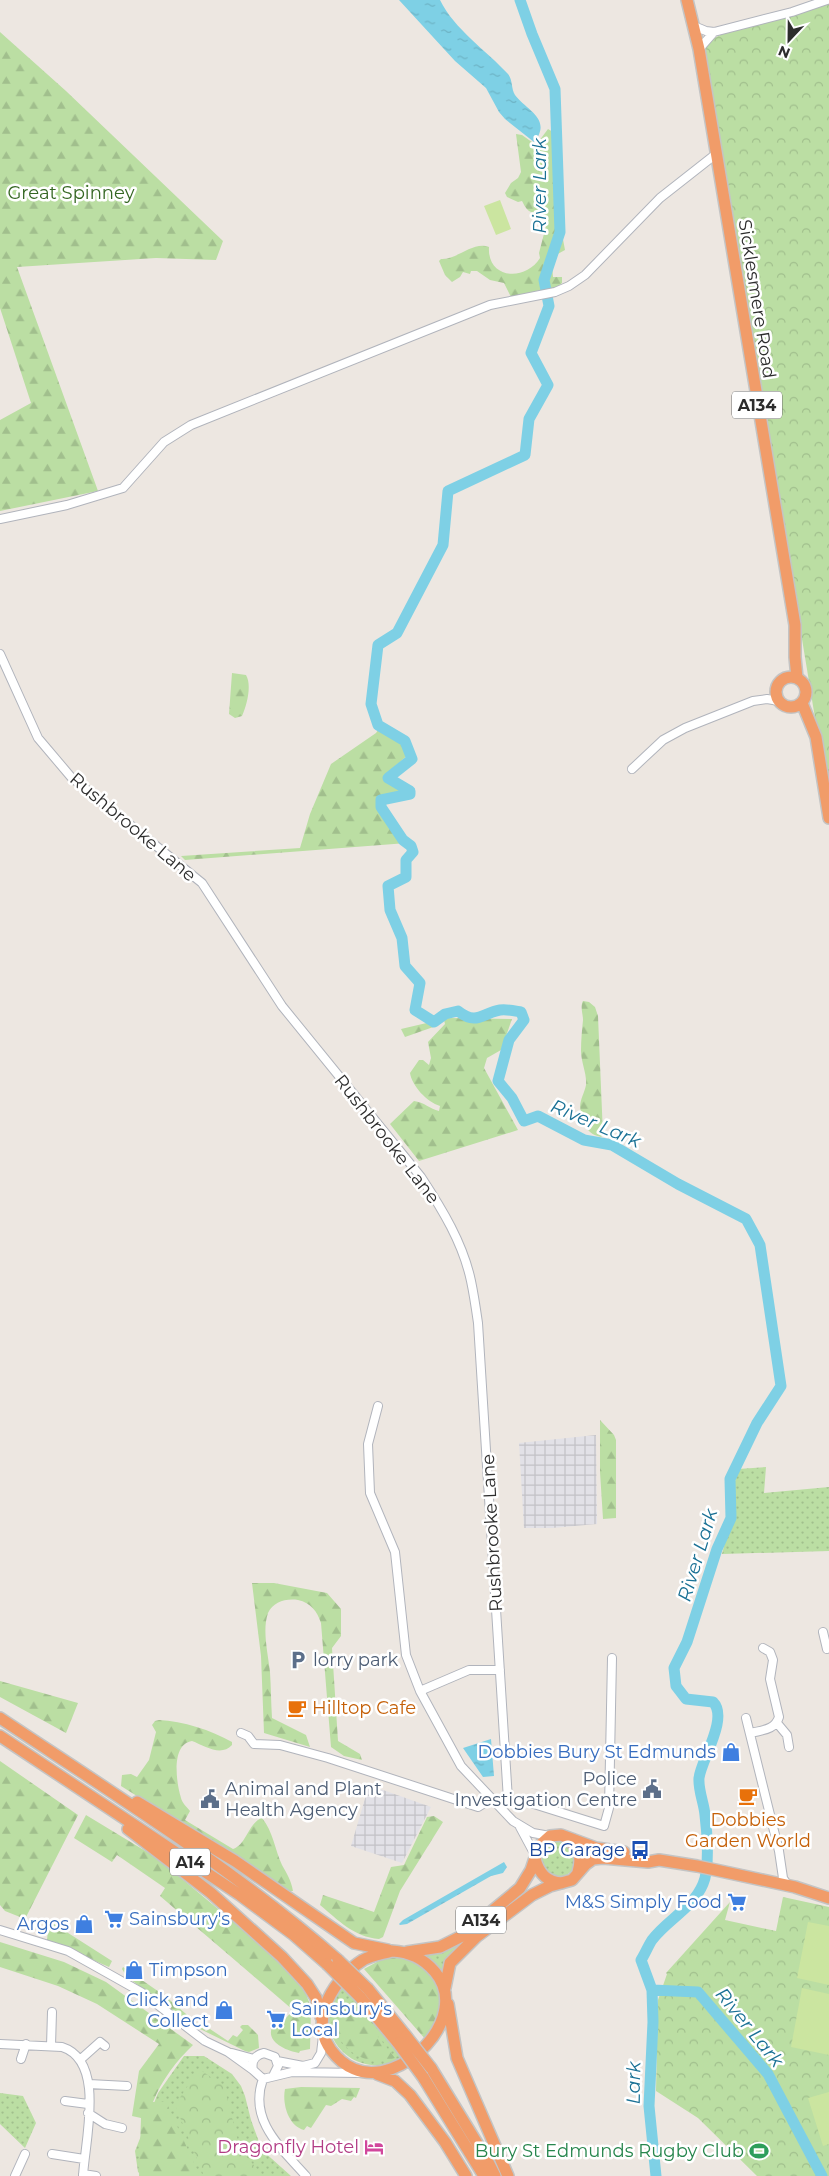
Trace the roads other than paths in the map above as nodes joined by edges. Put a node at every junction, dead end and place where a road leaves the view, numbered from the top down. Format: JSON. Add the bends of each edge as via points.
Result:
{"nodes":[{"id":1,"x":687,"y":0,"type":"edge"},
{"id":2,"x":827,"y":0,"type":"edge"},
{"id":3,"x":694,"y":26,"type":"junction"},
{"id":4,"x":714,"y":32,"type":"junction"},
{"id":5,"x":699,"y":49,"type":"junction"},
{"id":6,"x":716,"y":154,"type":"junction"},
{"id":7,"x":0,"y":520,"type":"edge"},
{"id":8,"x":0,"y":654,"type":"edge"},
{"id":9,"x":793,"y":677,"type":"junction"},
{"id":10,"x":774,"y":697,"type":"junction"},
{"id":11,"x":798,"y":705,"type":"junction"},
{"id":12,"x":632,"y":769,"type":"dead end"},
{"id":13,"x":829,"y":818,"type":"edge"},
{"id":14,"x":378,"y":1406,"type":"dead end"},
{"id":15,"x":823,"y":1632,"type":"dead end"},
{"id":16,"x":763,"y":1648,"type":"dead end"},
{"id":17,"x":829,"y":1648,"type":"edge"},
{"id":18,"x":612,"y":1658,"type":"dead end"},
{"id":19,"x":500,"y":1670,"type":"junction"},
{"id":20,"x":420,"y":1691,"type":"junction"},
{"id":21,"x":783,"y":1695,"type":"dead end"},
{"id":22,"x":774,"y":1698,"type":"junction"},
{"id":23,"x":0,"y":1718,"type":"edge"},
{"id":24,"x":746,"y":1718,"type":"dead end"},
{"id":25,"x":777,"y":1723,"type":"junction"},
{"id":26,"x":241,"y":1733,"type":"dead end"},
{"id":27,"x":750,"y":1733,"type":"junction"},
{"id":28,"x":0,"y":1736,"type":"edge"},
{"id":29,"x":789,"y":1747,"type":"dead end"},
{"id":30,"x":48,"y":1767,"type":"junction"},
{"id":31,"x":94,"y":1781,"type":"junction"},
{"id":32,"x":491,"y":1799,"type":"junction"},
{"id":33,"x":519,"y":1825,"type":"junction"},
{"id":34,"x":550,"y":1836,"type":"junction"},
{"id":35,"x":568,"y":1839,"type":"junction"},
{"id":36,"x":535,"y":1857,"type":"junction"},
{"id":37,"x":659,"y":1860,"type":"junction"},
{"id":38,"x":782,"y":1867,"type":"junction"},
{"id":39,"x":578,"y":1872,"type":"junction"},
{"id":40,"x":715,"y":1872,"type":"junction"},
{"id":41,"x":769,"y":1881,"type":"junction"},
{"id":42,"x":563,"y":1883,"type":"junction"},
{"id":43,"x":788,"y":1886,"type":"junction"},
{"id":44,"x":829,"y":1898,"type":"edge"},
{"id":45,"x":829,"y":1902,"type":"edge"},
{"id":46,"x":0,"y":1930,"type":"edge"},
{"id":47,"x":392,"y":1952,"type":"junction"},
{"id":48,"x":407,"y":1952,"type":"junction"},
{"id":49,"x":332,"y":1962,"type":"junction"},
{"id":50,"x":446,"y":1994,"type":"junction"},
{"id":51,"x":52,"y":2012,"type":"dead end"},
{"id":52,"x":323,"y":2027,"type":"junction"},
{"id":53,"x":0,"y":2044,"type":"edge"},
{"id":54,"x":26,"y":2044,"type":"junction"},
{"id":55,"x":51,"y":2046,"type":"junction"},
{"id":56,"x":105,"y":2046,"type":"dead end"},
{"id":57,"x":228,"y":2052,"type":"junction"},
{"id":58,"x":20,"y":2059,"type":"dead end"},
{"id":59,"x":80,"y":2059,"type":"junction"},
{"id":60,"x":254,"y":2059,"type":"junction"},
{"id":61,"x":277,"y":2061,"type":"junction"},
{"id":62,"x":253,"y":2070,"type":"junction"},
{"id":63,"x":363,"y":2073,"type":"junction"},
{"id":64,"x":427,"y":2073,"type":"junction"},
{"id":65,"x":274,"y":2074,"type":"junction"},
{"id":66,"x":377,"y":2074,"type":"junction"},
{"id":67,"x":263,"y":2078,"type":"junction"},
{"id":68,"x":89,"y":2084,"type":"junction"},
{"id":69,"x":127,"y":2086,"type":"dead end"},
{"id":70,"x":65,"y":2101,"type":"dead end"},
{"id":71,"x":88,"y":2104,"type":"junction"},
{"id":72,"x":88,"y":2113,"type":"junction"},
{"id":73,"x":122,"y":2128,"type":"dead end"},
{"id":74,"x":25,"y":2154,"type":"dead end"},
{"id":75,"x":52,"y":2154,"type":"dead end"},
{"id":76,"x":84,"y":2159,"type":"junction"},
{"id":77,"x":83,"y":2175,"type":"edge"},
{"id":78,"x":15,"y":2176,"type":"edge"},
{"id":79,"x":96,"y":2176,"type":"edge"},
{"id":80,"x":306,"y":2176,"type":"edge"},
{"id":81,"x":466,"y":2176,"type":"edge"},
{"id":82,"x":484,"y":2176,"type":"edge"},
{"id":83,"x":495,"y":2176,"type":"edge"},
{"id":84,"x":508,"y":2176,"type":"edge"}],
"edges":[{"from":1,"to":3,"type":"highway","number":"A134"},
{"from":2,"to":4,"type":"street"},
{"from":3,"to":4,"type":"street"},
{"from":3,"to":5,"type":"highway","number":"A134"},
{"from":4,"to":5,"type":"street"},
{"from":5,"to":6,"type":"highway","number":"A134"},
{"from":6,"to":7,"type":"street","via":[[660,198],[585,275],[569,286],[481,308],[191,425],[164,442],[123,488]]},
{"from":6,"to":9,"type":"highway","name":"Sicklesmere Road","number":"A134","via":[[795,625]]},
{"from":8,"to":19,"type":"street","name":"Rushbrooke Lane","via":[[38,738],[71,777],[202,883],[282,1006],[421,1177],[453,1230],[471,1279],[478,1323]]},
{"from":9,"to":10,"type":"highway","via":[[780,681]]},
{"from":9,"to":11,"type":"highway","name":"Sicklesmere Road","number":"A134","via":[[804,683],[807,690],[806,698]]},
{"from":10,"to":11,"type":"highway","via":[[784,706]]},
{"from":10,"to":12,"type":"street","via":[[753,701],[685,728],[663,740]]},
{"from":11,"to":13,"type":"highway","name":"Sicklesmere Road","number":"A134","via":[[816,736]]},
{"from":14,"to":20,"type":"street","via":[[368,1444],[370,1493],[394,1552],[406,1655]]},
{"from":15,"to":17,"type":"street"},
{"from":16,"to":22,"type":"street","via":[[770,1652],[773,1660],[770,1679]]},
{"from":18,"to":19,"type":"street","name":"Rushbrooke Lane","via":[[609,1808],[604,1826],[521,1800],[508,1800]]},
{"from":19,"to":20,"type":"street","via":[[469,1670]]},
{"from":20,"to":32,"type":"street","via":[[461,1766]]},
{"from":21,"to":22,"type":"street"},
{"from":22,"to":25,"type":"street","via":[[779,1717]]},
{"from":23,"to":31,"type":"highway","number":"A14"},
{"from":24,"to":27,"type":"street"},
{"from":25,"to":27,"type":"street"},
{"from":25,"to":29,"type":"street","via":[[787,1735]]},
{"from":26,"to":32,"type":"street","via":[[254,1744],[280,1745],[328,1758],[478,1807]]},
{"from":27,"to":38,"type":"street"},
{"from":28,"to":30,"type":"highway","number":"A14"},
{"from":30,"to":49,"type":"highway","number":"A14","via":[[240,1895]]},
{"from":30,"to":52,"type":"highway","via":[[64,1784],[153,1847],[242,1920],[307,1984],[316,1998]]},
{"from":31,"to":47,"type":"highway","via":[[120,1792],[235,1861],[354,1943]]},
{"from":31,"to":49,"type":"highway","number":"A14","via":[[300,1926]]},
{"from":32,"to":33,"type":"street"},
{"from":33,"to":34,"type":"street","via":[[536,1834]]},
{"from":33,"to":36,"type":"street"},
{"from":34,"to":35,"type":"highway","via":[[561,1835]]},
{"from":34,"to":36,"type":"highway","via":[[539,1846]]},
{"from":35,"to":37,"type":"highway"},
{"from":35,"to":39,"type":"highway","via":[[578,1850]]},
{"from":36,"to":42,"type":"highway","via":[[545,1878]]},
{"from":36,"to":48,"type":"highway","number":"A134","via":[[520,1888],[457,1940],[440,1947]]},
{"from":37,"to":39,"type":"highway","via":[[604,1858],[593,1860]]},
{"from":37,"to":40,"type":"highway"},
{"from":38,"to":41,"type":"street"},
{"from":38,"to":43,"type":"street"},
{"from":39,"to":42,"type":"highway","via":[[572,1880]]},
{"from":40,"to":41,"type":"highway"},
{"from":40,"to":45,"type":"highway"},
{"from":41,"to":43,"type":"highway"},
{"from":42,"to":50,"type":"highway","number":"A134","via":[[540,1890],[523,1900],[476,1937],[450,1963]]},
{"from":43,"to":44,"type":"highway"},
{"from":46,"to":57,"type":"street","via":[[68,1951],[141,1992],[205,2041]]},
{"from":47,"to":48,"type":"highway"},
{"from":47,"to":52,"type":"highway","via":[[373,1955],[354,1967],[332,1991],[323,2010]]},
{"from":48,"to":50,"type":"highway","via":[[428,1965]]},
{"from":49,"to":64,"type":"highway","number":"A14","bridge":true,"via":[[364,1993]]},
{"from":50,"to":66,"type":"highway","via":[[439,2027],[430,2042],[401,2065]]},
{"from":50,"to":84,"type":"highway","via":[[457,2058]]},
{"from":51,"to":55,"type":"street"},
{"from":52,"to":61,"type":"street","via":[[322,2053],[315,2063],[303,2066]]},
{"from":52,"to":63,"type":"highway","via":[[328,2046],[341,2062]]},
{"from":53,"to":54,"type":"street"},
{"from":54,"to":55,"type":"street"},
{"from":54,"to":58,"type":"street"},
{"from":55,"to":59,"type":"street","via":[[70,2050]]},
{"from":56,"to":59,"type":"street","via":[[100,2042]]},
{"from":57,"to":60,"type":"street"},
{"from":57,"to":62,"type":"street"},
{"from":59,"to":68,"type":"street"},
{"from":60,"to":61,"type":"street","via":[[268,2053]]},
{"from":60,"to":62,"type":"street"},
{"from":61,"to":65,"type":"street"},
{"from":62,"to":67,"type":"street"},
{"from":63,"to":65,"type":"street"},
{"from":63,"to":66,"type":"highway"},
{"from":64,"to":82,"type":"highway","number":"A14"},
{"from":64,"to":83,"type":"highway","number":"A14"},
{"from":65,"to":67,"type":"street"},
{"from":66,"to":81,"type":"highway","via":[[395,2081],[410,2095]]},
{"from":67,"to":80,"type":"street","via":[[258,2102],[263,2123]]},
{"from":68,"to":69,"type":"street"},
{"from":68,"to":71,"type":"street"},
{"from":70,"to":71,"type":"street"},
{"from":71,"to":72,"type":"street"},
{"from":72,"to":73,"type":"street","via":[[105,2124]]},
{"from":72,"to":76,"type":"street"},
{"from":74,"to":78,"type":"street"},
{"from":75,"to":76,"type":"street"},
{"from":76,"to":77,"type":"street"},
{"from":77,"to":79,"type":"street"}]}
